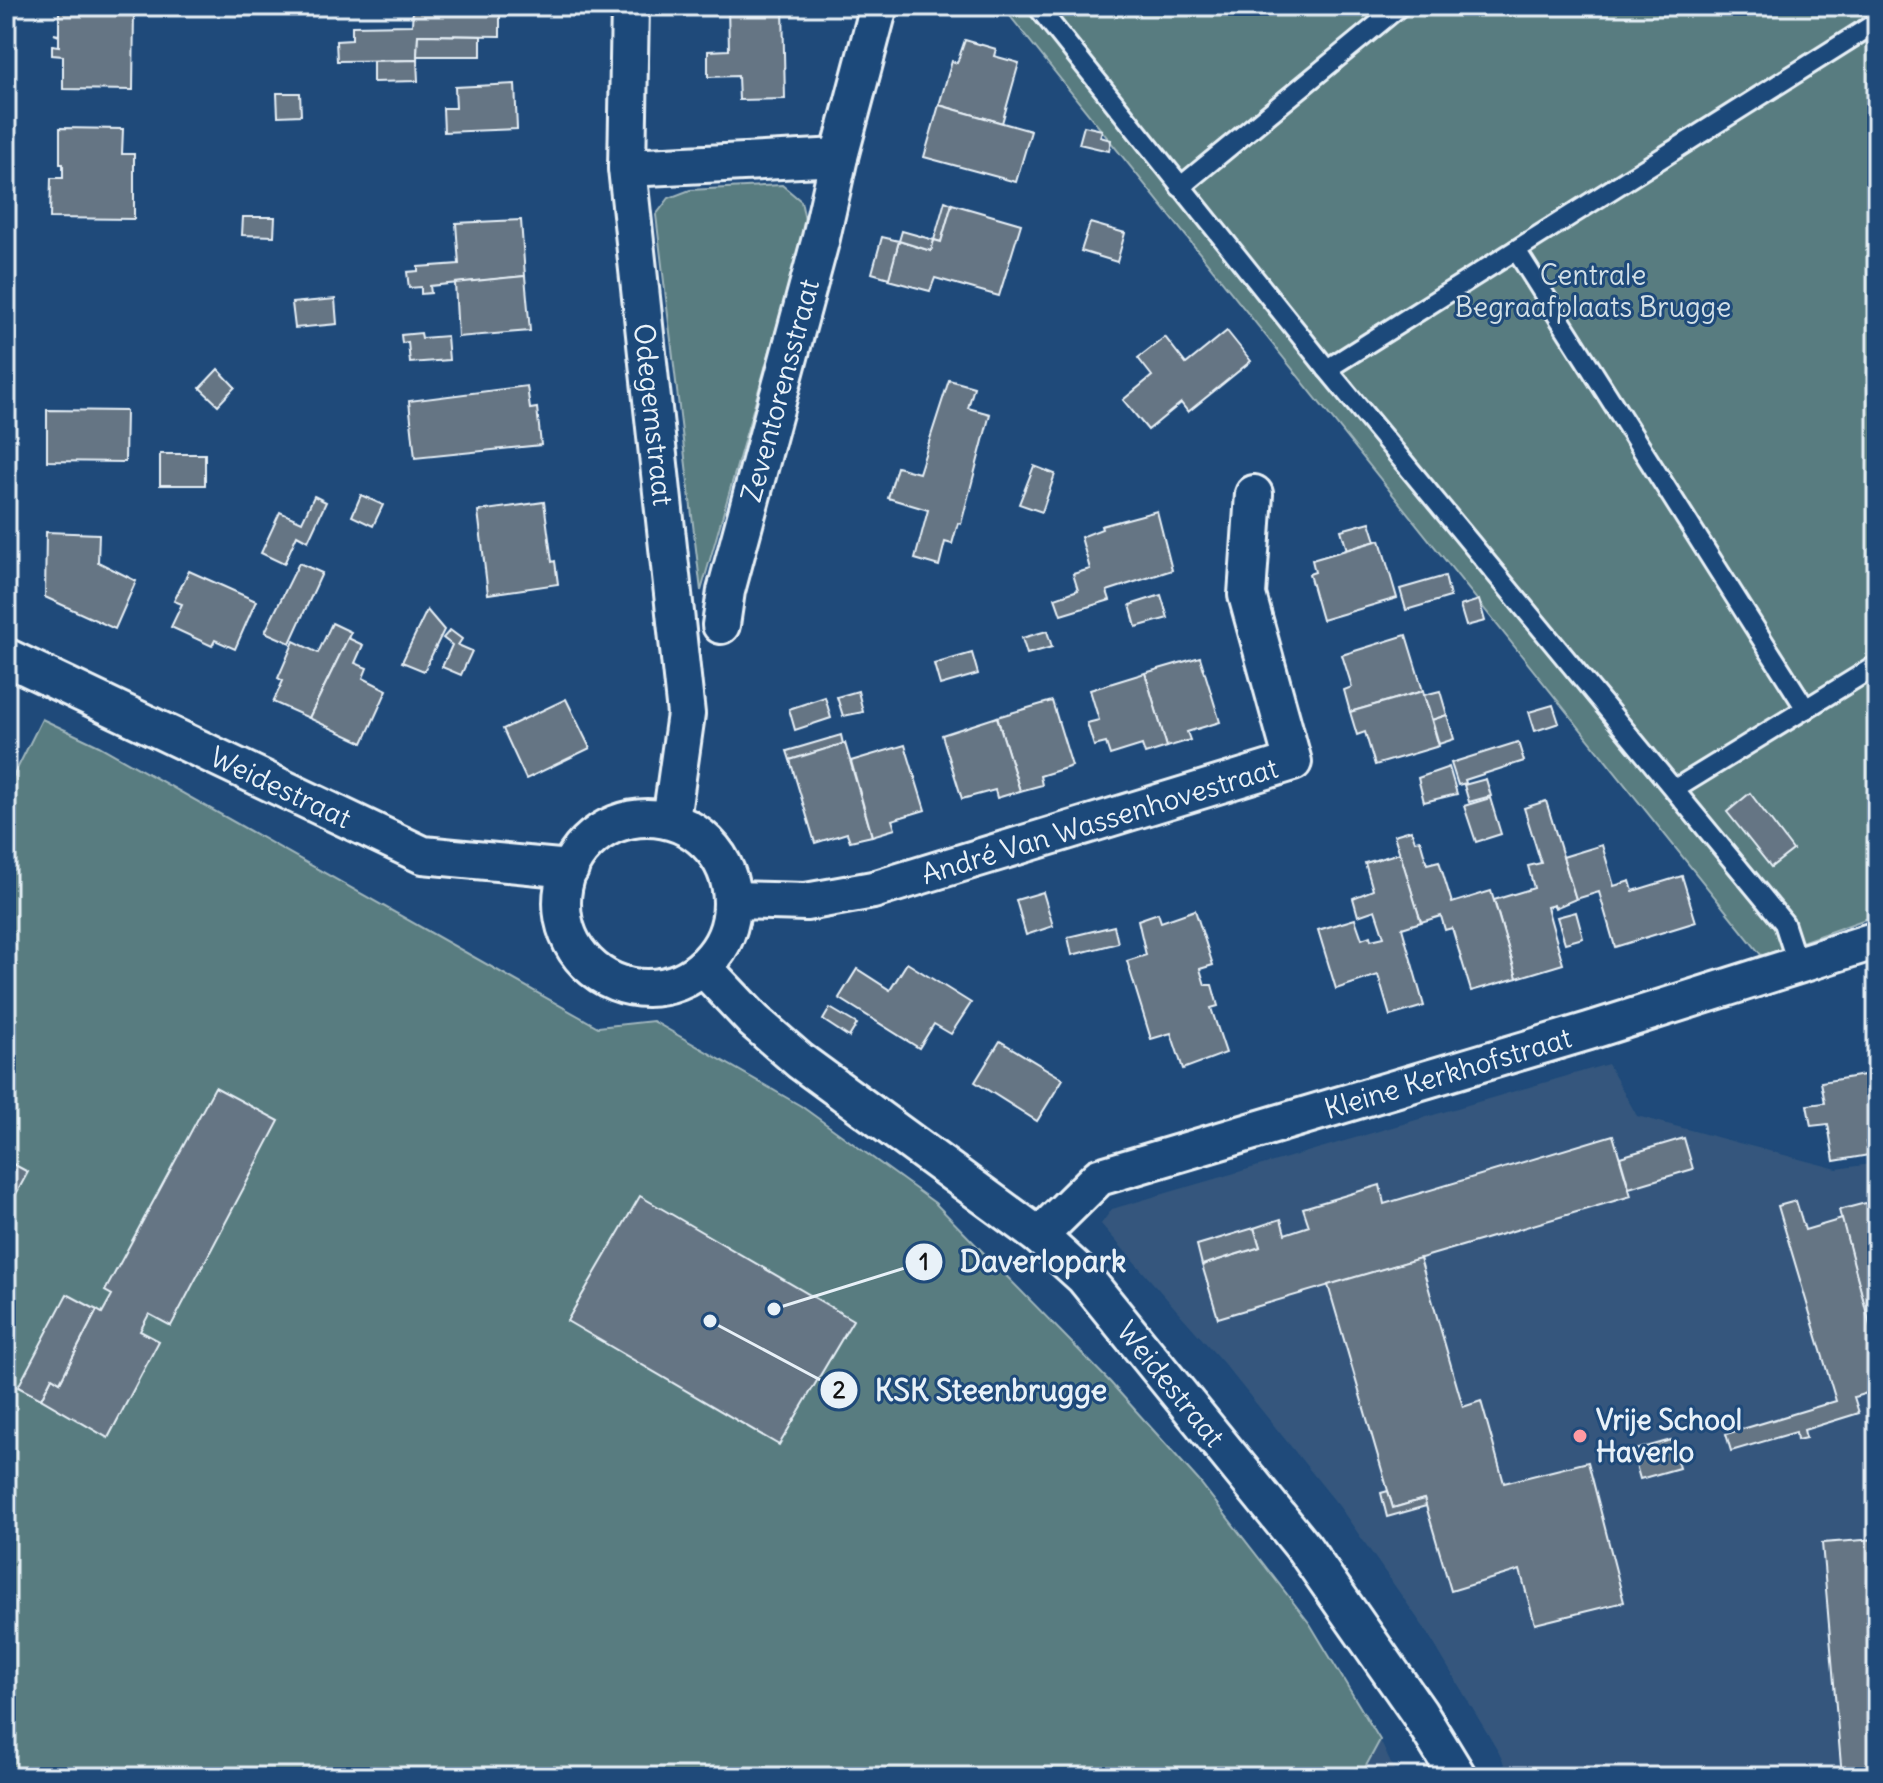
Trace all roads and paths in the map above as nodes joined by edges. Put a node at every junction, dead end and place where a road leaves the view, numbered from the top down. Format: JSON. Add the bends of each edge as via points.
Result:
{"nodes":[{"id":1,"x":630,"y":6,"type":"edge"},
{"id":2,"x":879,"y":6,"type":"edge"},
{"id":3,"x":1037,"y":6,"type":"edge"},
{"id":4,"x":1400,"y":6,"type":"edge"},
{"id":5,"x":1877,"y":22,"type":"edge"},
{"id":6,"x":839,"y":157,"type":"junction"},
{"id":7,"x":627,"y":168,"type":"junction"},
{"id":8,"x":1180,"y":187,"type":"junction"},
{"id":9,"x":1516,"y":250,"type":"junction"},
{"id":10,"x":1327,"y":369,"type":"junction"},
{"id":11,"x":1254,"y":494,"type":"dead end"},
{"id":12,"x":721,"y":625,"type":"dead end"},
{"id":13,"x":6,"y":657,"type":"edge"},
{"id":14,"x":1877,"y":665,"type":"edge"},
{"id":15,"x":1806,"y":709,"type":"junction"},
{"id":16,"x":1675,"y":789,"type":"junction"},
{"id":17,"x":671,"y":820,"type":"junction"},
{"id":18,"x":570,"y":869,"type":"junction"},
{"id":19,"x":733,"y":900,"type":"junction"},
{"id":20,"x":1877,"y":940,"type":"edge"},
{"id":21,"x":1798,"y":966,"type":"junction"},
{"id":22,"x":703,"y":967,"type":"junction"},
{"id":23,"x":1039,"y":1236,"type":"junction"},
{"id":24,"x":1458,"y":1777,"type":"edge"}],
"edges":[{"from":1,"to":7,"type":"street","name":"Odegemstraat"},
{"from":2,"to":6,"type":"street","name":"Zeventorensstraat"},
{"from":3,"to":8,"type":"lane"},
{"from":4,"to":8,"type":"lane"},
{"from":5,"to":9,"type":"lane"},
{"from":6,"to":7,"type":"street"},
{"from":6,"to":12,"type":"street","name":"Zeventorensstraat"},
{"from":7,"to":17,"type":"street","name":"Odegemstraat","via":[[686,714]]},
{"from":8,"to":10,"type":"lane"},
{"from":9,"to":10,"type":"lane"},
{"from":9,"to":15,"type":"lane"},
{"from":10,"to":16,"type":"lane"},
{"from":11,"to":19,"type":"street","name":"André Van Wassenhovestraat","via":[[1247,595],[1293,762],[873,890],[806,902]]},
{"from":13,"to":18,"type":"street","name":"Weidestraat","via":[[423,855]]},
{"from":14,"to":15,"type":"lane"},
{"from":15,"to":16,"type":"lane"},
{"from":16,"to":21,"type":"lane","via":[[1784,923]]},
{"from":17,"to":18,"type":"street","via":[[641,817],[602,830],[580,849]]},
{"from":17,"to":19,"type":"street","via":[[701,836],[727,871]]},
{"from":18,"to":22,"type":"street","via":[[562,906],[568,935],[597,972],[640,988],[670,985]]},
{"from":19,"to":22,"type":"street","via":[[722,943]]},
{"from":20,"to":21,"type":"street","name":"Kleine Kerkhofstraat"},
{"from":21,"to":23,"type":"street","name":"Kleine Kerkhofstraat","via":[[1099,1177]]},
{"from":22,"to":23,"type":"street","name":"Weidestraat","via":[[800,1061]]},
{"from":23,"to":24,"type":"street","name":"Weidestraat","via":[[1084,1277],[1304,1548]]}]}
